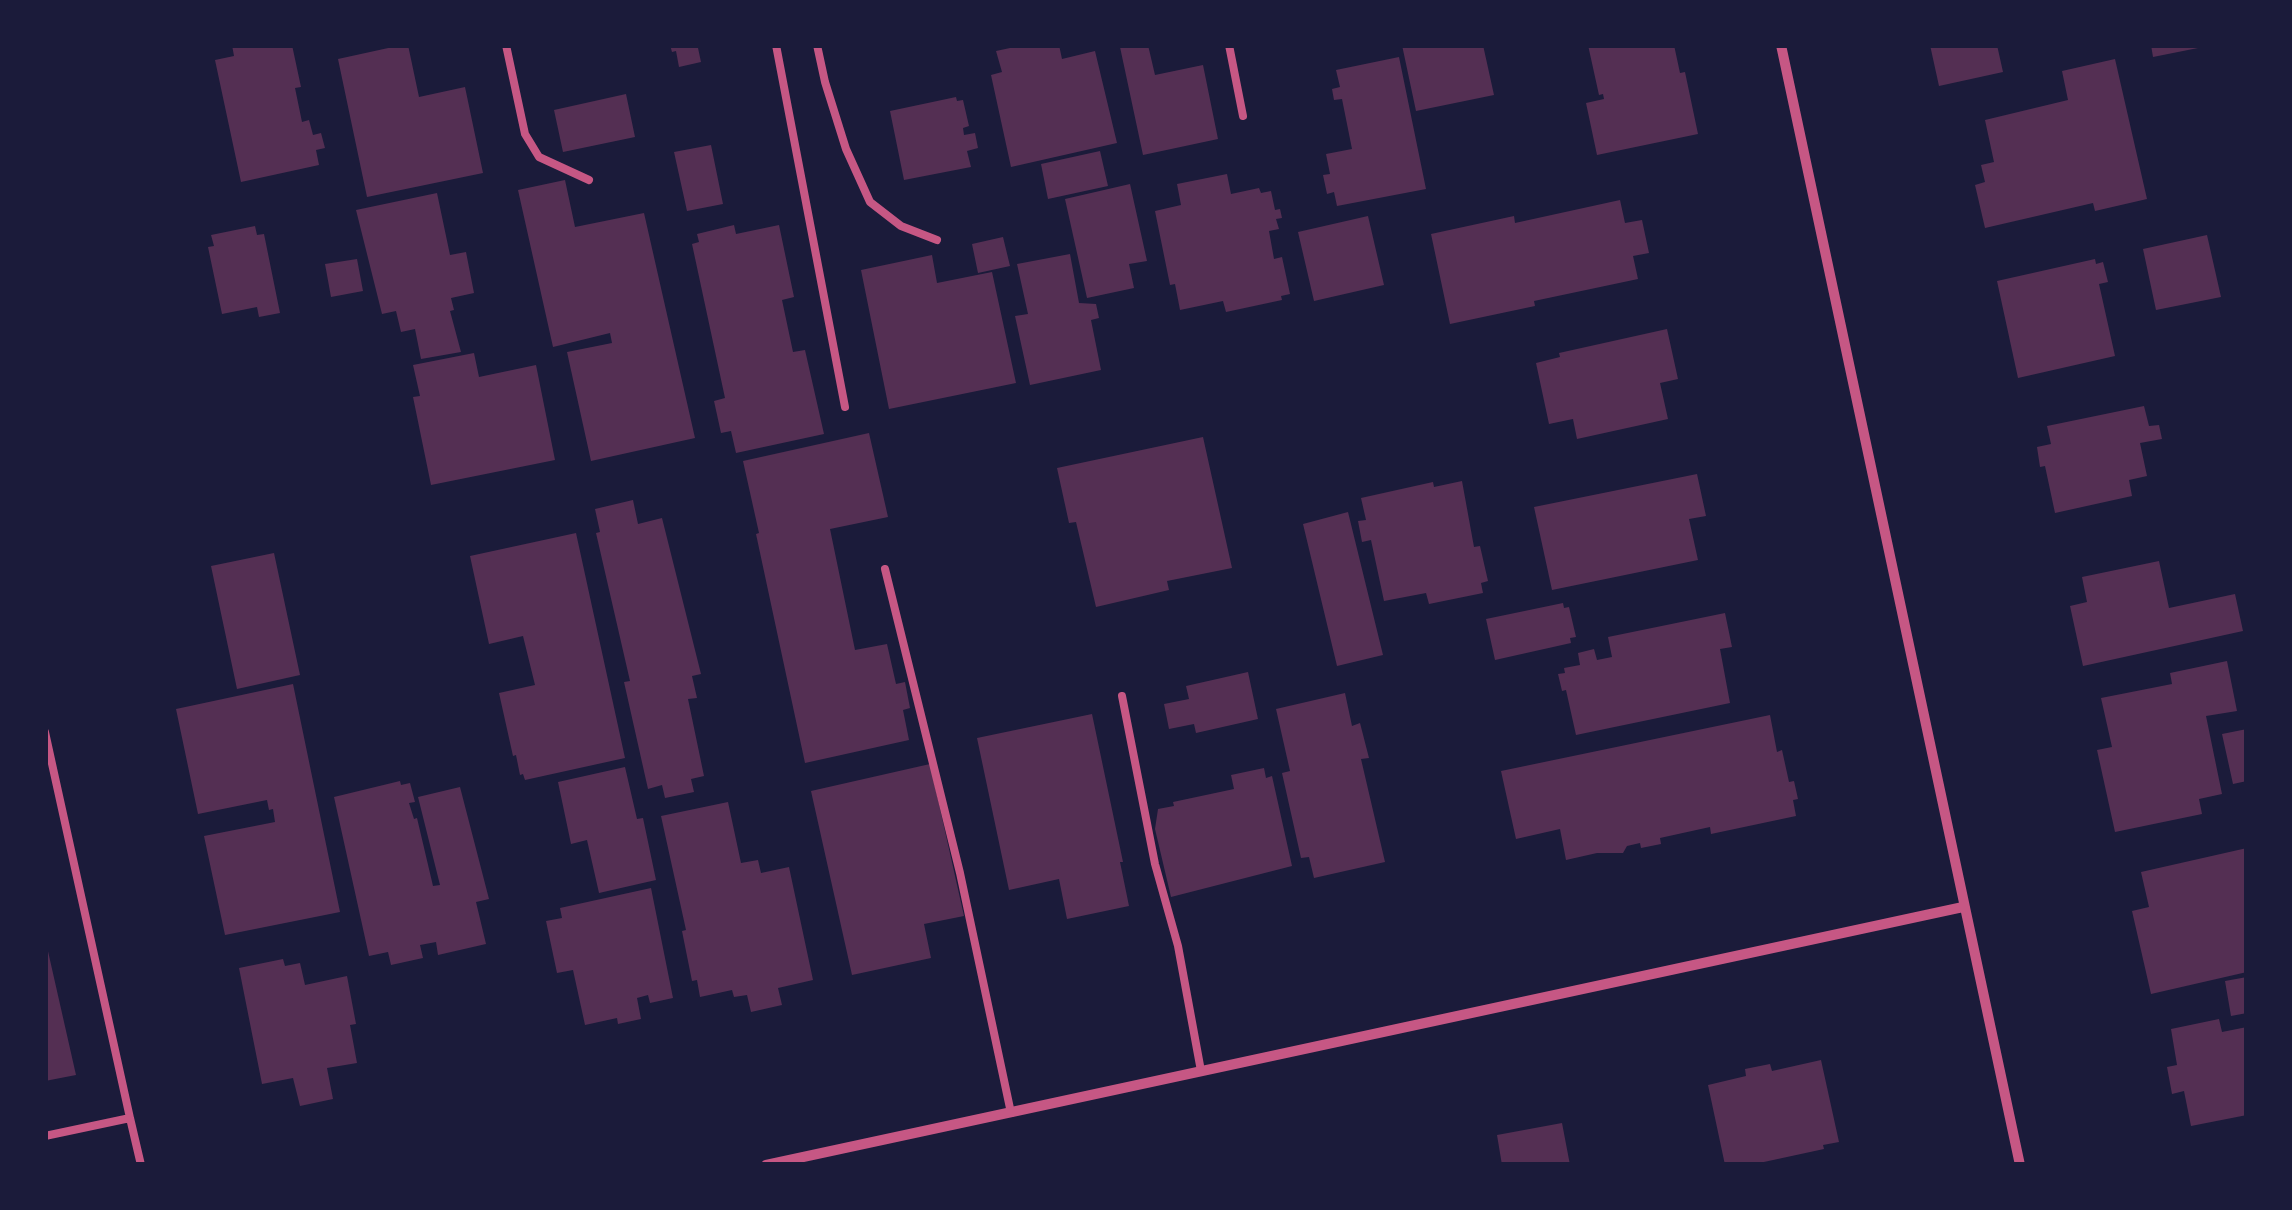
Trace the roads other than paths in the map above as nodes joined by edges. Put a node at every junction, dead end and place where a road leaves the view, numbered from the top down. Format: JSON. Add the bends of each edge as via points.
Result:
{"nodes":[{"id":1,"x":506,"y":45,"type":"edge"},
{"id":2,"x":776,"y":45,"type":"edge"},
{"id":3,"x":817,"y":45,"type":"edge"},
{"id":4,"x":1230,"y":45,"type":"edge"},
{"id":5,"x":1781,"y":45,"type":"edge"},
{"id":6,"x":1243,"y":116,"type":"dead end"},
{"id":7,"x":589,"y":180,"type":"dead end"},
{"id":8,"x":937,"y":240,"type":"dead end"},
{"id":9,"x":845,"y":406,"type":"dead end"},
{"id":10,"x":885,"y":569,"type":"dead end"},
{"id":11,"x":1122,"y":696,"type":"dead end"},
{"id":12,"x":45,"y":732,"type":"edge"},
{"id":13,"x":1963,"y":907,"type":"junction"},
{"id":14,"x":1201,"y":1071,"type":"junction"},
{"id":15,"x":1012,"y":1113,"type":"junction"},
{"id":16,"x":130,"y":1118,"type":"junction"},
{"id":17,"x":45,"y":1136,"type":"edge"},
{"id":18,"x":140,"y":1165,"type":"edge"},
{"id":19,"x":766,"y":1165,"type":"edge"},
{"id":20,"x":2020,"y":1165,"type":"edge"}],
"edges":[{"from":1,"to":7,"type":"lane","via":[[525,134],[539,157]]},
{"from":2,"to":9,"type":"lane"},
{"from":3,"to":8,"type":"lane","via":[[846,149],[870,202],[902,226]]},
{"from":4,"to":6,"type":"lane"},
{"from":5,"to":13,"type":"street"},
{"from":10,"to":15,"type":"lane"},
{"from":11,"to":14,"type":"lane"},
{"from":12,"to":16,"type":"lane"},
{"from":13,"to":14,"type":"street"},
{"from":13,"to":20,"type":"street"},
{"from":14,"to":15,"type":"street"},
{"from":15,"to":19,"type":"street"},
{"from":16,"to":17,"type":"lane"},
{"from":16,"to":18,"type":"lane"}]}
